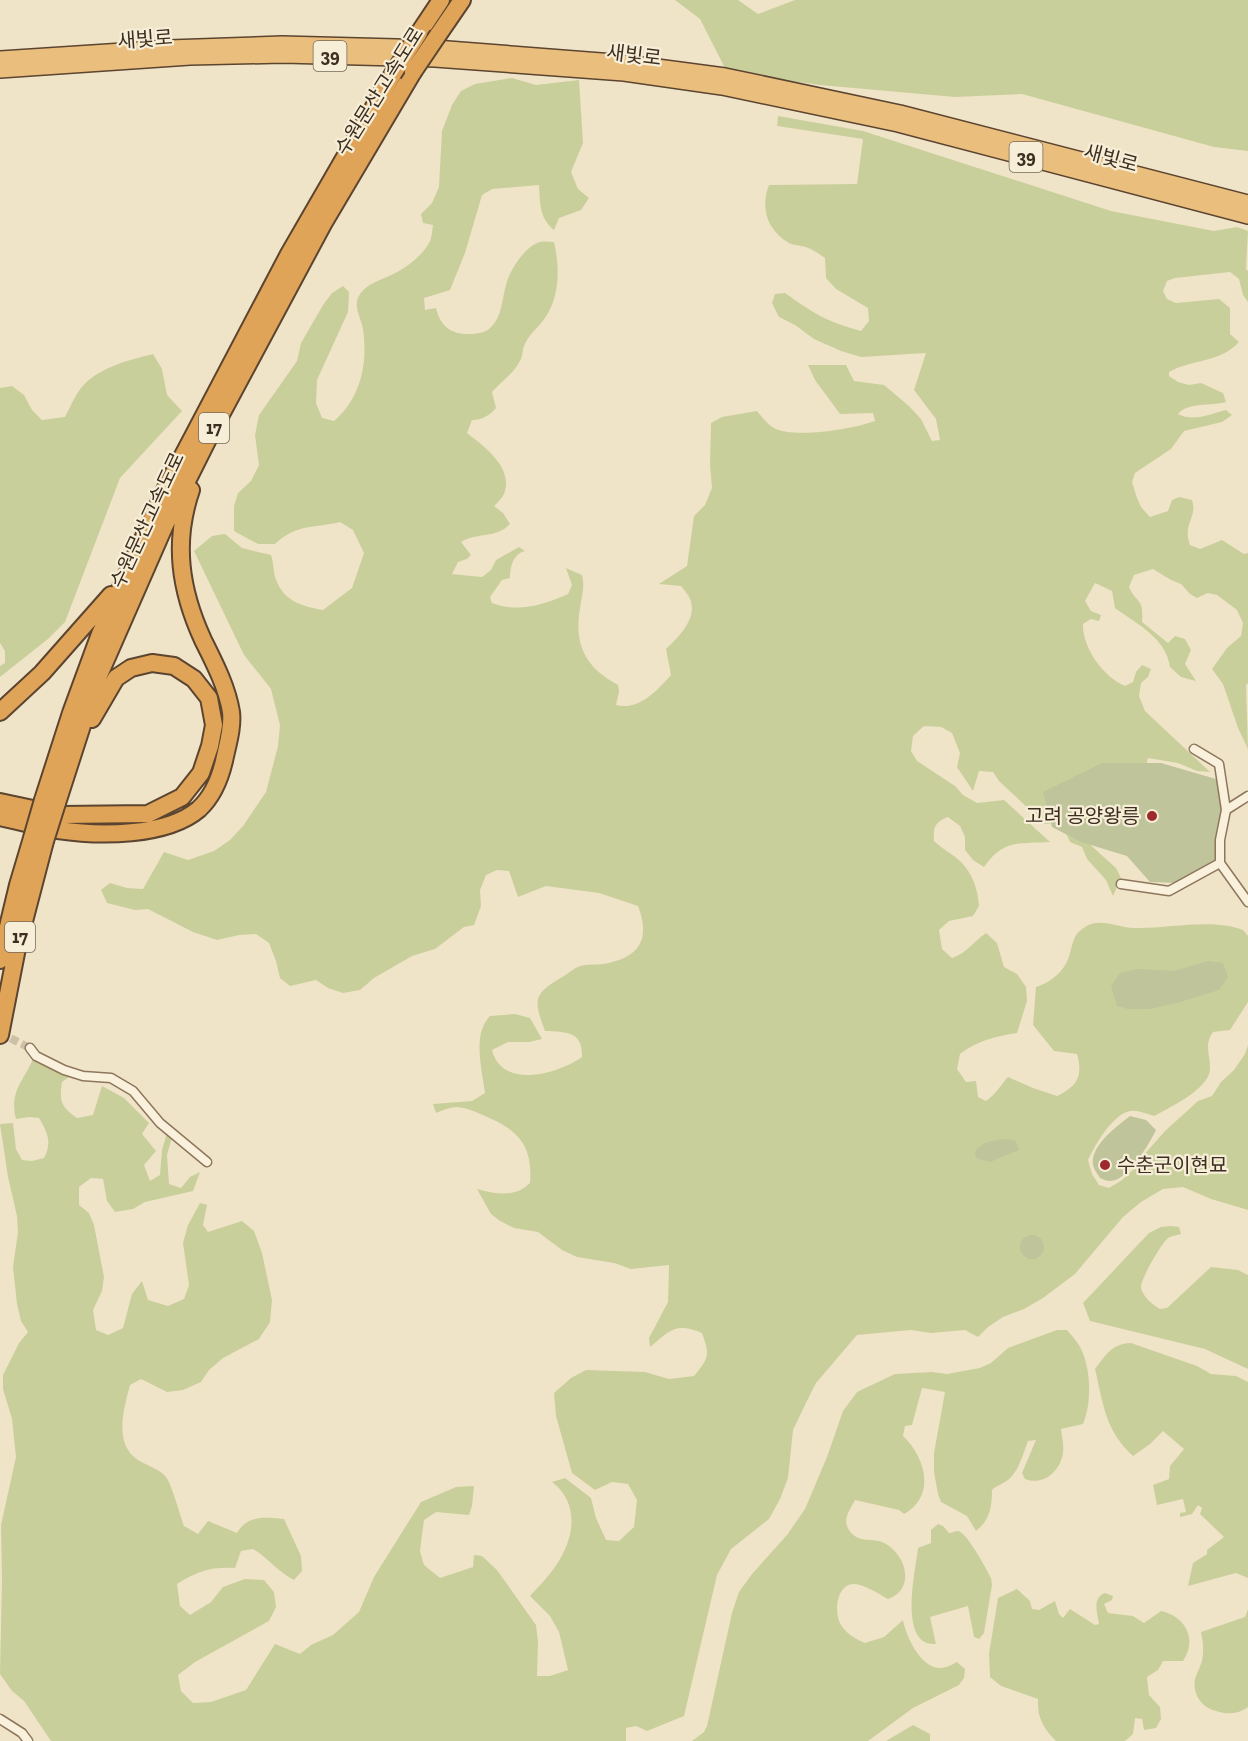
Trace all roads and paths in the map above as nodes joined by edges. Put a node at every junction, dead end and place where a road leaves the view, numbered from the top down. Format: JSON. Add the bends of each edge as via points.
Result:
{"nodes":[{"id":1,"x":441,"y":0,"type":"edge"},
{"id":2,"x":462,"y":0,"type":"edge"},
{"id":3,"x":192,"y":52,"type":"junction"},
{"id":4,"x":0,"y":59,"type":"edge"},
{"id":5,"x":0,"y":70,"type":"edge"},
{"id":6,"x":787,"y":94,"type":"junction"},
{"id":7,"x":1248,"y":203,"type":"edge"},
{"id":8,"x":1248,"y":216,"type":"edge"},
{"id":9,"x":211,"y":433,"type":"junction"},
{"id":10,"x":122,"y":584,"type":"junction"},
{"id":11,"x":0,"y":712,"type":"edge"},
{"id":12,"x":1194,"y":749,"type":"dead end"},
{"id":13,"x":71,"y":758,"type":"junction"},
{"id":14,"x":1248,"y":796,"type":"edge"},
{"id":15,"x":50,"y":801,"type":"junction"},
{"id":16,"x":0,"y":802,"type":"edge"},
{"id":17,"x":1226,"y":810,"type":"junction"},
{"id":18,"x":0,"y":817,"type":"edge"},
{"id":19,"x":38,"y":839,"type":"junction"},
{"id":20,"x":1220,"y":863,"type":"junction"},
{"id":21,"x":1120,"y":884,"type":"dead end"},
{"id":22,"x":1248,"y":902,"type":"edge"},
{"id":23,"x":0,"y":960,"type":"edge"},
{"id":24,"x":0,"y":1035,"type":"edge"},
{"id":25,"x":30,"y":1048,"type":"tunnel mouth"},
{"id":26,"x":207,"y":1162,"type":"dead end"},
{"id":27,"x":0,"y":1719,"type":"edge"},
{"id":28,"x":28,"y":1741,"type":"edge"}],
"edges":[{"from":1,"to":10,"type":"highway","name":"수원문산고속도로","number":"17","bridge":true,"via":[[332,177],[262,305],[166,488]]},
{"from":2,"to":9,"type":"highway","name":"수원문산고속도로","number":"17","bridge":true,"via":[[413,72],[323,224]]},
{"from":3,"to":4,"type":"highway","name":"새빛로","number":"39"},
{"from":3,"to":5,"type":"highway","name":"새빛로","number":"39"},
{"from":3,"to":6,"type":"highway","name":"새빛로","number":"39","via":[[627,63],[725,76]]},
{"from":6,"to":7,"type":"highway","name":"새빛로","number":"39","via":[[951,125]]},
{"from":6,"to":8,"type":"highway","name":"새빛로","number":"39"},
{"from":9,"to":13,"type":"highway","name":"수원문산고속도로","number":"17","via":[[164,527],[96,682]]},
{"from":9,"to":18,"type":"highway","via":[[186,504],[179,548],[183,580],[198,628],[231,712],[230,737],[220,779],[199,808],[171,824],[138,832],[58,830]]},
{"from":10,"to":11,"type":"highway","via":[[42,673]]},
{"from":10,"to":15,"type":"highway","name":"수원문산고속도로","number":"17","via":[[71,713]]},
{"from":12,"to":17,"type":"street","via":[[1219,764]]},
{"from":13,"to":15,"type":"highway","name":"수원문산고속도로","number":"17"},
{"from":13,"to":16,"type":"highway","via":[[116,678],[131,668],[152,663],[174,666],[194,679],[209,698],[214,725],[201,773],[182,797],[148,814],[62,815]]},
{"from":14,"to":17,"type":"street"},
{"from":15,"to":19,"type":"highway","name":"수원문산고속도로","number":"17","bridge":true},
{"from":17,"to":20,"type":"street"},
{"from":19,"to":23,"type":"highway","name":"수원문산고속도로","number":"17","via":[[18,885]]},
{"from":19,"to":24,"type":"highway","name":"수원문산고속도로","number":"17"},
{"from":20,"to":21,"type":"street","via":[[1169,891]]},
{"from":20,"to":22,"type":"street"},
{"from":25,"to":26,"type":"street","via":[[36,1056],[63,1070],[111,1078],[133,1091],[160,1123]]},
{"from":27,"to":28,"type":"street"}]}
